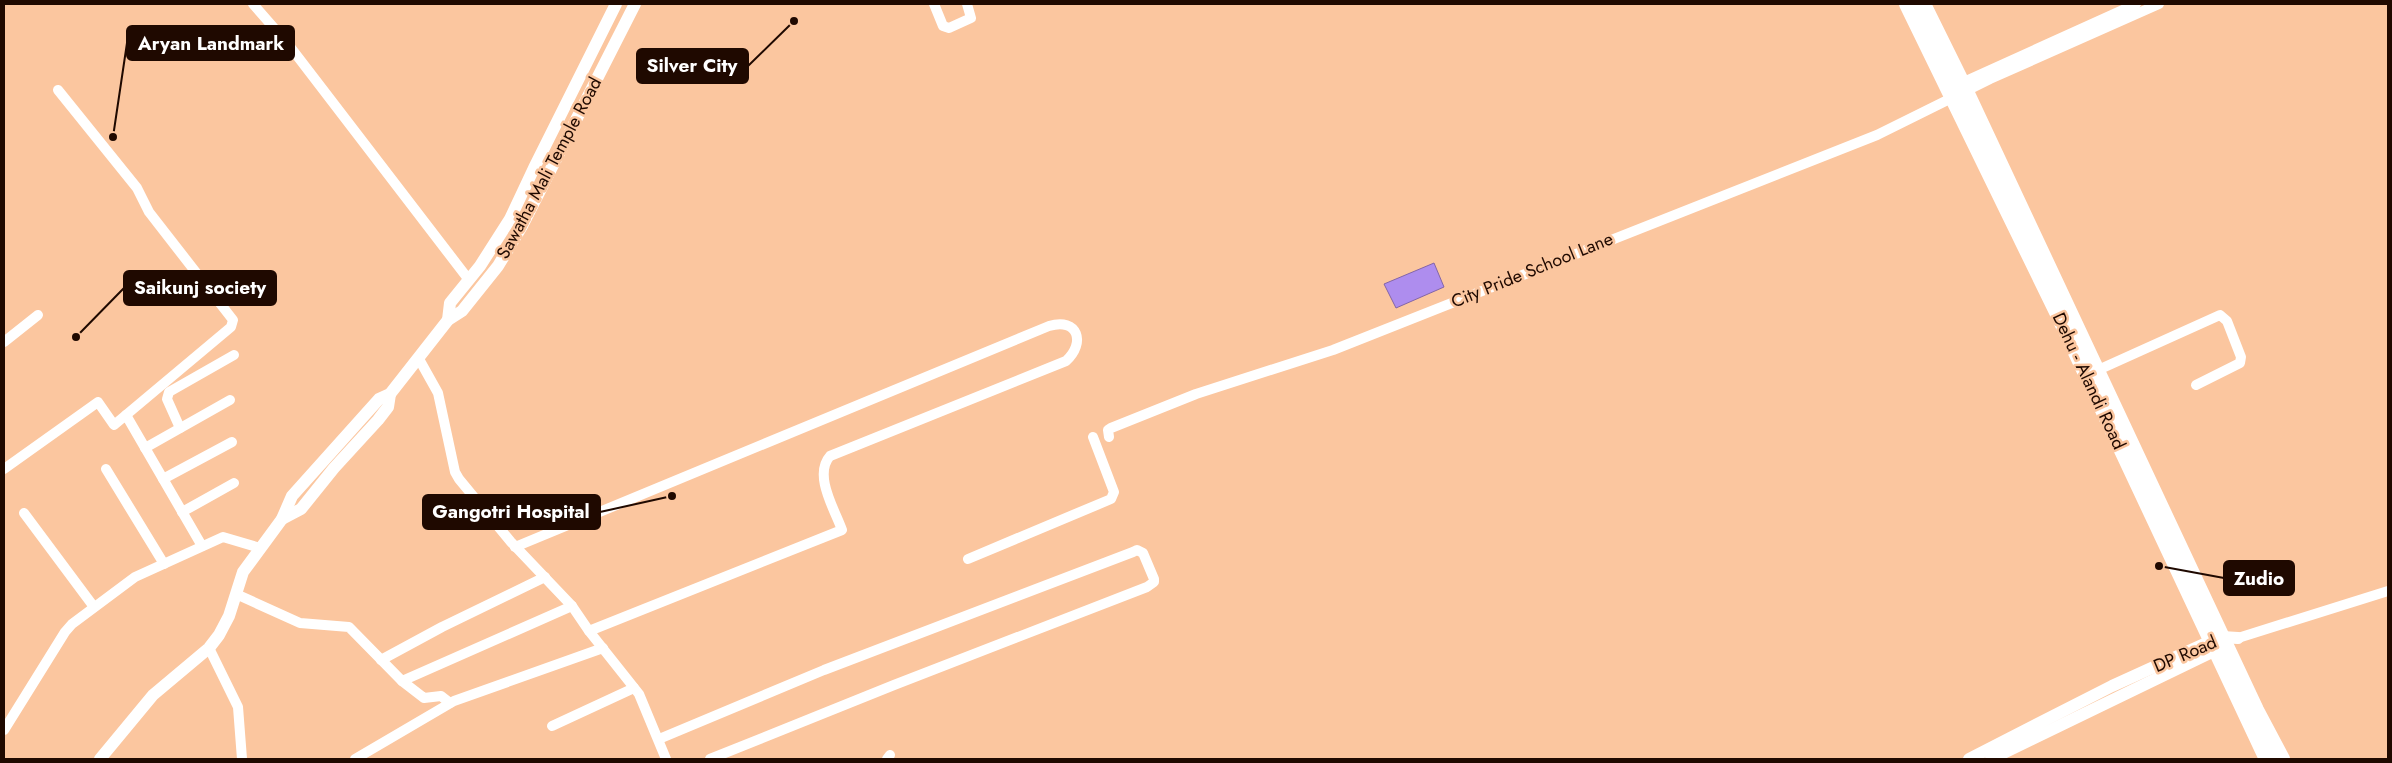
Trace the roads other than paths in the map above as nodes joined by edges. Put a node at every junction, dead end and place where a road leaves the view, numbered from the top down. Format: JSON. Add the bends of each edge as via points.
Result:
{"nodes":[{"id":1,"x":253,"y":4,"type":"edge"},
{"id":2,"x":616,"y":4,"type":"edge"},
{"id":3,"x":635,"y":4,"type":"edge"},
{"id":4,"x":934,"y":4,"type":"edge"},
{"id":5,"x":967,"y":4,"type":"edge"},
{"id":6,"x":1907,"y":4,"type":"edge"},
{"id":7,"x":1923,"y":4,"type":"edge"},
{"id":8,"x":2136,"y":4,"type":"edge"},
{"id":9,"x":2159,"y":4,"type":"edge"},
{"id":10,"x":58,"y":90,"type":"dead end"},
{"id":11,"x":1958,"y":91,"type":"junction"},
{"id":12,"x":469,"y":280,"type":"junction"},
{"id":13,"x":38,"y":316,"type":"dead end"},
{"id":14,"x":448,"y":320,"type":"junction"},
{"id":15,"x":4,"y":342,"type":"edge"},
{"id":16,"x":234,"y":355,"type":"dead end"},
{"id":17,"x":419,"y":359,"type":"junction"},
{"id":18,"x":2098,"y":370,"type":"junction"},
{"id":19,"x":2196,"y":385,"type":"dead end"},
{"id":20,"x":230,"y":400,"type":"dead end"},
{"id":21,"x":126,"y":415,"type":"junction"},
{"id":22,"x":180,"y":428,"type":"junction"},
{"id":23,"x":1108,"y":433,"type":"dead end"},
{"id":24,"x":1093,"y":437,"type":"dead end"},
{"id":25,"x":232,"y":442,"type":"dead end"},
{"id":26,"x":145,"y":448,"type":"junction"},
{"id":27,"x":4,"y":469,"type":"edge"},
{"id":28,"x":106,"y":469,"type":"dead end"},
{"id":29,"x":163,"y":479,"type":"junction"},
{"id":30,"x":234,"y":483,"type":"dead end"},
{"id":31,"x":182,"y":512,"type":"junction"},
{"id":32,"x":24,"y":513,"type":"dead end"},
{"id":33,"x":202,"y":546,"type":"junction"},
{"id":34,"x":515,"y":547,"type":"junction"},
{"id":35,"x":260,"y":548,"type":"junction"},
{"id":36,"x":968,"y":559,"type":"dead end"},
{"id":37,"x":164,"y":564,"type":"junction"},
{"id":38,"x":545,"y":577,"type":"junction"},
{"id":39,"x":2388,"y":591,"type":"edge"},
{"id":40,"x":236,"y":594,"type":"junction"},
{"id":41,"x":572,"y":606,"type":"junction"},
{"id":42,"x":94,"y":607,"type":"junction"},
{"id":43,"x":589,"y":631,"type":"junction"},
{"id":44,"x":2222,"y":642,"type":"junction"},
{"id":45,"x":209,"y":648,"type":"junction"},
{"id":46,"x":603,"y":648,"type":"junction"},
{"id":47,"x":381,"y":660,"type":"junction"},
{"id":48,"x":402,"y":681,"type":"junction"},
{"id":49,"x":634,"y":688,"type":"junction"},
{"id":50,"x":450,"y":703,"type":"junction"},
{"id":51,"x":552,"y":726,"type":"dead end"},
{"id":52,"x":4,"y":730,"type":"edge"},
{"id":53,"x":659,"y":740,"type":"junction"},
{"id":54,"x":2276,"y":758,"type":"edge"},
{"id":55,"x":100,"y":759,"type":"edge"},
{"id":56,"x":242,"y":759,"type":"edge"},
{"id":57,"x":355,"y":759,"type":"edge"},
{"id":58,"x":666,"y":759,"type":"edge"},
{"id":59,"x":710,"y":759,"type":"edge"},
{"id":60,"x":1969,"y":759,"type":"edge"},
{"id":61,"x":1991,"y":759,"type":"edge"}],
"edges":[{"from":1,"to":12,"type":"street","via":[[288,44]]},
{"from":2,"to":12,"type":"street","name":"Sawatha Mali Temple Road","via":[[510,219]]},
{"from":3,"to":14,"type":"street","name":"Sawatha Mali Temple Road","via":[[522,226],[498,266],[462,310]]},
{"from":4,"to":5,"type":"street","via":[[945,28],[971,18]]},
{"from":6,"to":11,"type":"main road","name":"Dehu - Alandi Road"},
{"from":7,"to":11,"type":"main road","name":"Dehu - Alandi Road"},
{"from":8,"to":11,"type":"street"},
{"from":9,"to":11,"type":"street"},
{"from":10,"to":21,"type":"street","via":[[137,188],[149,212],[231,316],[233,323]]},
{"from":11,"to":18,"type":"main road","name":"Dehu - Alandi Road"},
{"from":11,"to":23,"type":"street","name":"City Pride School Lane","via":[[1877,135],[1332,350],[1196,394]]},
{"from":11,"to":44,"type":"main road","name":"Dehu - Alandi Road","via":[[2057,312]]},
{"from":12,"to":14,"type":"street","name":"Sawatha Mali Temple Road","via":[[450,303]]},
{"from":13,"to":15,"type":"street"},
{"from":14,"to":17,"type":"street","name":"Sawatha Mali Temple Road"},
{"from":16,"to":22,"type":"street","via":[[168,392]]},
{"from":17,"to":34,"type":"street","via":[[438,393],[455,472]]},
{"from":17,"to":35,"type":"street","name":"Sawatha Mali Temple Road","via":[[390,394],[379,399],[292,496],[282,519]]},
{"from":18,"to":19,"type":"street","via":[[2220,315],[2227,321],[2241,357],[2240,363]]},
{"from":18,"to":44,"type":"main road","name":"Dehu - Alandi Road"},
{"from":20,"to":22,"type":"street"},
{"from":21,"to":26,"type":"street"},
{"from":21,"to":27,"type":"street","via":[[114,425],[98,402]]},
{"from":22,"to":26,"type":"street"},
{"from":24,"to":36,"type":"street","via":[[1114,492],[1110,499]]},
{"from":25,"to":29,"type":"street"},
{"from":26,"to":29,"type":"street"},
{"from":28,"to":37,"type":"street"},
{"from":29,"to":31,"type":"street"},
{"from":30,"to":31,"type":"street"},
{"from":31,"to":33,"type":"street"},
{"from":32,"to":42,"type":"street"},
{"from":33,"to":35,"type":"street","via":[[223,537]]},
{"from":33,"to":37,"type":"street"},
{"from":34,"to":38,"type":"street"},
{"from":34,"to":43,"type":"street","via":[[1050,326],[1069,324],[1076,333],[1075,353],[1066,361],[830,456],[824,464],[823,476],[842,530]]},
{"from":35,"to":40,"type":"street","name":"Sawatha Mali Temple Road","via":[[243,572]]},
{"from":37,"to":42,"type":"street","via":[[135,577]]},
{"from":38,"to":41,"type":"street"},
{"from":38,"to":47,"type":"street"},
{"from":39,"to":44,"type":"street"},
{"from":40,"to":45,"type":"street","name":"Sawatha Mali Temple Road","via":[[229,616]]},
{"from":40,"to":47,"type":"street","via":[[300,623],[349,628]]},
{"from":41,"to":43,"type":"street"},
{"from":41,"to":48,"type":"street"},
{"from":42,"to":52,"type":"street","via":[[65,632]]},
{"from":43,"to":46,"type":"street"},
{"from":44,"to":54,"type":"main road","name":"Dehu - Alandi Road"},
{"from":44,"to":60,"type":"street","name":"DP Road","via":[[2103,690]]},
{"from":44,"to":61,"type":"street","name":"DP Road"},
{"from":45,"to":55,"type":"street","name":"Sawatha Mali Temple Road","via":[[153,694]]},
{"from":45,"to":56,"type":"street","via":[[238,707]]},
{"from":46,"to":49,"type":"street"},
{"from":46,"to":50,"type":"street"},
{"from":47,"to":48,"type":"street"},
{"from":48,"to":50,"type":"street","via":[[424,698],[441,696]]},
{"from":49,"to":51,"type":"street"},
{"from":49,"to":53,"type":"street"},
{"from":50,"to":57,"type":"street"},
{"from":53,"to":58,"type":"street"},
{"from":53,"to":59,"type":"street","via":[[824,670],[1137,550],[1143,553],[1154,579],[1147,587]]}]}
